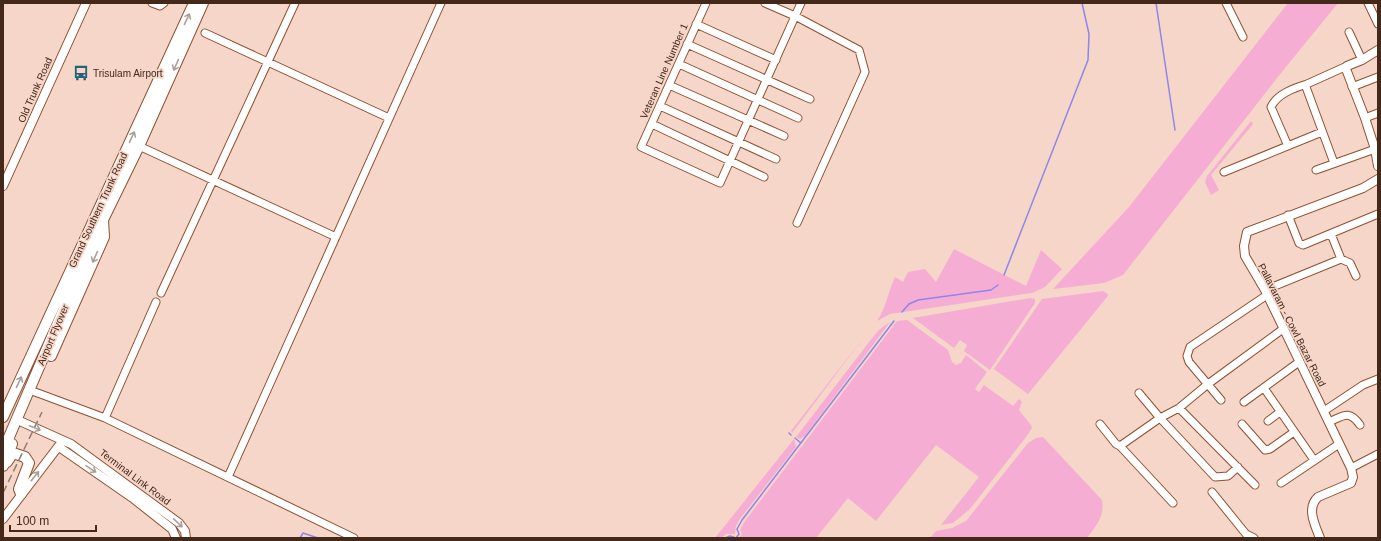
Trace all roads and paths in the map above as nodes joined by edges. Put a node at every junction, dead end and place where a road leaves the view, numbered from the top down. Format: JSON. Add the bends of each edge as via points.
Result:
{"nodes":[{"id":1,"x":86,"y":3,"type":"edge"},
{"id":2,"x":152,"y":3,"type":"edge"},
{"id":3,"x":164,"y":3,"type":"edge"},
{"id":4,"x":194,"y":3,"type":"edge"},
{"id":5,"x":203,"y":3,"type":"edge"},
{"id":6,"x":295,"y":3,"type":"edge"},
{"id":7,"x":441,"y":3,"type":"edge"},
{"id":8,"x":706,"y":3,"type":"edge"},
{"id":9,"x":765,"y":3,"type":"edge"},
{"id":10,"x":801,"y":3,"type":"edge"},
{"id":11,"x":1226,"y":3,"type":"edge"},
{"id":12,"x":1368,"y":3,"type":"edge"},
{"id":13,"x":795,"y":16,"type":"junction"},
{"id":14,"x":696,"y":24,"type":"junction"},
{"id":15,"x":1378,"y":24,"type":"edge"},
{"id":16,"x":1350,"y":32,"type":"dead end"},
{"id":17,"x":205,"y":33,"type":"dead end"},
{"id":18,"x":1243,"y":38,"type":"dead end"},
{"id":19,"x":688,"y":44,"type":"junction"},
{"id":20,"x":1378,"y":50,"type":"edge"},
{"id":21,"x":776,"y":60,"type":"junction"},
{"id":22,"x":1362,"y":60,"type":"junction"},
{"id":23,"x":268,"y":61,"type":"junction"},
{"id":24,"x":678,"y":64,"type":"junction"},
{"id":25,"x":1347,"y":66,"type":"junction"},
{"id":26,"x":1378,"y":76,"type":"edge"},
{"id":27,"x":767,"y":80,"type":"junction"},
{"id":28,"x":1307,"y":84,"type":"junction"},
{"id":29,"x":669,"y":85,"type":"junction"},
{"id":30,"x":1352,"y":87,"type":"junction"},
{"id":31,"x":810,"y":99,"type":"dead end"},
{"id":32,"x":758,"y":100,"type":"junction"},
{"id":33,"x":660,"y":106,"type":"junction"},
{"id":34,"x":1378,"y":113,"type":"edge"},
{"id":35,"x":389,"y":118,"type":"junction"},
{"id":36,"x":798,"y":118,"type":"dead end"},
{"id":37,"x":1365,"y":118,"type":"junction"},
{"id":38,"x":747,"y":120,"type":"junction"},
{"id":39,"x":652,"y":124,"type":"junction"},
{"id":40,"x":1322,"y":132,"type":"junction"},
{"id":41,"x":784,"y":136,"type":"dead end"},
{"id":42,"x":739,"y":142,"type":"junction"},
{"id":43,"x":140,"y":146,"type":"junction"},
{"id":44,"x":1288,"y":146,"type":"junction"},
{"id":45,"x":1376,"y":148,"type":"edge"},
{"id":46,"x":776,"y":160,"type":"dead end"},
{"id":47,"x":730,"y":162,"type":"junction"},
{"id":48,"x":1334,"y":164,"type":"junction"},
{"id":49,"x":1378,"y":166,"type":"edge"},
{"id":50,"x":1316,"y":170,"type":"dead end"},
{"id":51,"x":1224,"y":172,"type":"dead end"},
{"id":52,"x":764,"y":177,"type":"dead end"},
{"id":53,"x":1378,"y":179,"type":"edge"},
{"id":54,"x":214,"y":180,"type":"junction"},
{"id":55,"x":3,"y":186,"type":"edge"},
{"id":56,"x":1378,"y":214,"type":"edge"},
{"id":57,"x":1288,"y":215,"type":"junction"},
{"id":58,"x":102,"y":220,"type":"junction"},
{"id":59,"x":797,"y":223,"type":"dead end"},
{"id":60,"x":1331,"y":234,"type":"junction"},
{"id":61,"x":336,"y":237,"type":"junction"},
{"id":62,"x":1341,"y":258,"type":"junction"},
{"id":63,"x":1356,"y":276,"type":"dead end"},
{"id":64,"x":1266,"y":292,"type":"junction"},
{"id":65,"x":161,"y":293,"type":"dead end"},
{"id":66,"x":156,"y":302,"type":"dead end"},
{"id":67,"x":1283,"y":329,"type":"junction"},
{"id":68,"x":1299,"y":362,"type":"junction"},
{"id":69,"x":1378,"y":379,"type":"edge"},
{"id":70,"x":1208,"y":384,"type":"junction"},
{"id":71,"x":1264,"y":388,"type":"junction"},
{"id":72,"x":35,"y":392,"type":"junction"},
{"id":73,"x":1139,"y":393,"type":"dead end"},
{"id":74,"x":1221,"y":400,"type":"dead end"},
{"id":75,"x":1244,"y":402,"type":"dead end"},
{"id":76,"x":1179,"y":408,"type":"junction"},
{"id":77,"x":1324,"y":411,"type":"junction"},
{"id":78,"x":1280,"y":412,"type":"junction"},
{"id":79,"x":3,"y":417,"type":"edge"},
{"id":80,"x":105,"y":418,"type":"junction"},
{"id":81,"x":1160,"y":418,"type":"junction"},
{"id":82,"x":1268,"y":421,"type":"dead end"},
{"id":83,"x":22,"y":422,"type":"junction"},
{"id":84,"x":1329,"y":422,"type":"junction"},
{"id":85,"x":1100,"y":424,"type":"dead end"},
{"id":86,"x":1242,"y":424,"type":"dead end"},
{"id":87,"x":1360,"y":425,"type":"dead end"},
{"id":88,"x":1294,"y":432,"type":"junction"},
{"id":89,"x":61,"y":443,"type":"junction"},
{"id":90,"x":1339,"y":444,"type":"junction"},
{"id":91,"x":1120,"y":446,"type":"junction"},
{"id":92,"x":3,"y":451,"type":"edge"},
{"id":93,"x":1378,"y":454,"type":"edge"},
{"id":94,"x":1314,"y":460,"type":"junction"},
{"id":95,"x":3,"y":466,"type":"edge"},
{"id":96,"x":1238,"y":467,"type":"junction"},
{"id":97,"x":1351,"y":468,"type":"junction"},
{"id":98,"x":3,"y":472,"type":"edge"},
{"id":99,"x":228,"y":477,"type":"junction"},
{"id":100,"x":1281,"y":483,"type":"dead end"},
{"id":101,"x":1255,"y":485,"type":"dead end"},
{"id":102,"x":1212,"y":492,"type":"dead end"},
{"id":103,"x":21,"y":494,"type":"junction"},
{"id":104,"x":1173,"y":503,"type":"dead end"},
{"id":105,"x":3,"y":519,"type":"edge"},
{"id":106,"x":176,"y":538,"type":"edge"},
{"id":107,"x":186,"y":538,"type":"edge"},
{"id":108,"x":354,"y":538,"type":"edge"},
{"id":109,"x":1254,"y":538,"type":"edge"},
{"id":110,"x":1320,"y":538,"type":"edge"}],
"edges":[{"from":1,"to":55,"type":"street","name":"Old Trunk Road"},
{"from":2,"to":3,"type":"street","via":[[160,6]]},
{"from":79,"to":4,"type":"main road","name":"Grand Southern Trunk Road","one_way":true},
{"from":5,"to":43,"type":"main road","name":"Grand Southern Trunk Road","one_way":true},
{"from":6,"to":23,"type":"street"},
{"from":7,"to":35,"type":"street"},
{"from":8,"to":14,"type":"street","name":"Veteran Line Number 1"},
{"from":9,"to":13,"type":"street"},
{"from":10,"to":13,"type":"street"},
{"from":11,"to":18,"type":"street"},
{"from":12,"to":15,"type":"street"},
{"from":13,"to":21,"type":"street"},
{"from":13,"to":59,"type":"street","via":[[859,50],[865,72]]},
{"from":14,"to":19,"type":"street","name":"Veteran Line Number 1"},
{"from":14,"to":21,"type":"street"},
{"from":16,"to":22,"type":"street"},
{"from":17,"to":23,"type":"street"},
{"from":19,"to":24,"type":"street","name":"Veteran Line Number 1"},
{"from":19,"to":27,"type":"street"},
{"from":20,"to":22,"type":"street"},
{"from":21,"to":27,"type":"street"},
{"from":22,"to":25,"type":"street"},
{"from":23,"to":35,"type":"street"},
{"from":23,"to":54,"type":"street"},
{"from":24,"to":29,"type":"street","name":"Veteran Line Number 1"},
{"from":24,"to":32,"type":"street"},
{"from":25,"to":28,"type":"street"},
{"from":25,"to":30,"type":"street","via":[[1346,73]]},
{"from":26,"to":30,"type":"street"},
{"from":27,"to":31,"type":"street"},
{"from":27,"to":32,"type":"street"},
{"from":28,"to":40,"type":"street"},
{"from":28,"to":44,"type":"street","via":[[1284,93],[1271,107]]},
{"from":29,"to":33,"type":"street","name":"Veteran Line Number 1"},
{"from":29,"to":38,"type":"street"},
{"from":30,"to":37,"type":"street"},
{"from":32,"to":36,"type":"street"},
{"from":32,"to":38,"type":"street"},
{"from":33,"to":39,"type":"street","name":"Veteran Line Number 1"},
{"from":33,"to":42,"type":"street"},
{"from":34,"to":37,"type":"street"},
{"from":35,"to":61,"type":"street"},
{"from":37,"to":45,"type":"street"},
{"from":38,"to":41,"type":"street"},
{"from":38,"to":42,"type":"street"},
{"from":39,"to":47,"type":"street"},
{"from":39,"to":47,"type":"street","name":"Veteran Line Number 1","via":[[641,147],[720,183]]},
{"from":40,"to":44,"type":"street"},
{"from":40,"to":48,"type":"street"},
{"from":42,"to":46,"type":"street"},
{"from":42,"to":47,"type":"street"},
{"from":43,"to":54,"type":"street"},
{"from":43,"to":58,"type":"main road","name":"Grand Southern Trunk Road"},
{"from":44,"to":51,"type":"street"},
{"from":45,"to":48,"type":"street"},
{"from":45,"to":49,"type":"street"},
{"from":47,"to":52,"type":"street"},
{"from":48,"to":50,"type":"street"},
{"from":53,"to":57,"type":"street","name":"Pallavaram - Cowl Bazar Road","via":[[1363,188]]},
{"from":54,"to":61,"type":"street"},
{"from":54,"to":65,"type":"street"},
{"from":56,"to":60,"type":"street"},
{"from":57,"to":60,"type":"street","via":[[1301,245]]},
{"from":57,"to":64,"type":"street","name":"Pallavaram - Cowl Bazar Road","via":[[1246,232],[1246,256]]},
{"from":58,"to":72,"type":"main road","one_way":true,"via":[[104,237]]},
{"from":58,"to":92,"type":"main road","name":"Airport Flyover"},
{"from":60,"to":62,"type":"street"},
{"from":61,"to":99,"type":"street"},
{"from":62,"to":63,"type":"street","via":[[1350,263]]},
{"from":62,"to":64,"type":"street"},
{"from":64,"to":67,"type":"street","name":"Pallavaram - Cowl Bazar Road"},
{"from":64,"to":70,"type":"street","via":[[1190,347],[1187,356],[1189,362]]},
{"from":66,"to":80,"type":"street"},
{"from":67,"to":68,"type":"street","name":"Pallavaram - Cowl Bazar Road"},
{"from":67,"to":70,"type":"street"},
{"from":68,"to":71,"type":"street"},
{"from":68,"to":77,"type":"street","name":"Pallavaram - Cowl Bazar Road"},
{"from":69,"to":77,"type":"street","via":[[1357,389]]},
{"from":70,"to":74,"type":"street"},
{"from":70,"to":76,"type":"street"},
{"from":71,"to":75,"type":"street"},
{"from":71,"to":78,"type":"street"},
{"from":72,"to":80,"type":"street"},
{"from":72,"to":83,"type":"main road"},
{"from":73,"to":81,"type":"street"},
{"from":76,"to":81,"type":"street"},
{"from":76,"to":96,"type":"street"},
{"from":77,"to":84,"type":"street","name":"Pallavaram - Cowl Bazar Road"},
{"from":78,"to":82,"type":"street"},
{"from":78,"to":88,"type":"street"},
{"from":80,"to":99,"type":"street"},
{"from":81,"to":91,"type":"street"},
{"from":81,"to":96,"type":"street","via":[[1214,477],[1228,476]]},
{"from":83,"to":89,"type":"street","name":"Terminal Link Road","one_way":true},
{"from":83,"to":95,"type":"main road"},
{"from":84,"to":87,"type":"street","via":[[1347,415],[1355,417]]},
{"from":84,"to":90,"type":"street","name":"Pallavaram - Cowl Bazar Road"},
{"from":85,"to":91,"type":"street"},
{"from":86,"to":88,"type":"street","via":[[1265,450]]},
{"from":88,"to":94,"type":"street"},
{"from":103,"to":89,"type":"street","one_way":true},
{"from":89,"to":106,"type":"street","name":"Terminal Link Road","one_way":true,"via":[[172,529]]},
{"from":89,"to":107,"type":"street","name":"Terminal Link Road","one_way":true,"via":[[92,458],[179,523],[185,531]]},
{"from":90,"to":94,"type":"street"},
{"from":90,"to":97,"type":"street","name":"Pallavaram - Cowl Bazar Road"},
{"from":91,"to":104,"type":"street"},
{"from":93,"to":97,"type":"street"},
{"from":94,"to":100,"type":"street"},
{"from":96,"to":101,"type":"street"},
{"from":97,"to":110,"type":"street","via":[[1351,483],[1315,500],[1312,514]]},
{"from":98,"to":103,"type":"main road","via":[[13,453],[25,457],[29,463],[19,489]]},
{"from":99,"to":108,"type":"street"},
{"from":102,"to":109,"type":"street","via":[[1246,534]]},
{"from":103,"to":105,"type":"street"}]}
